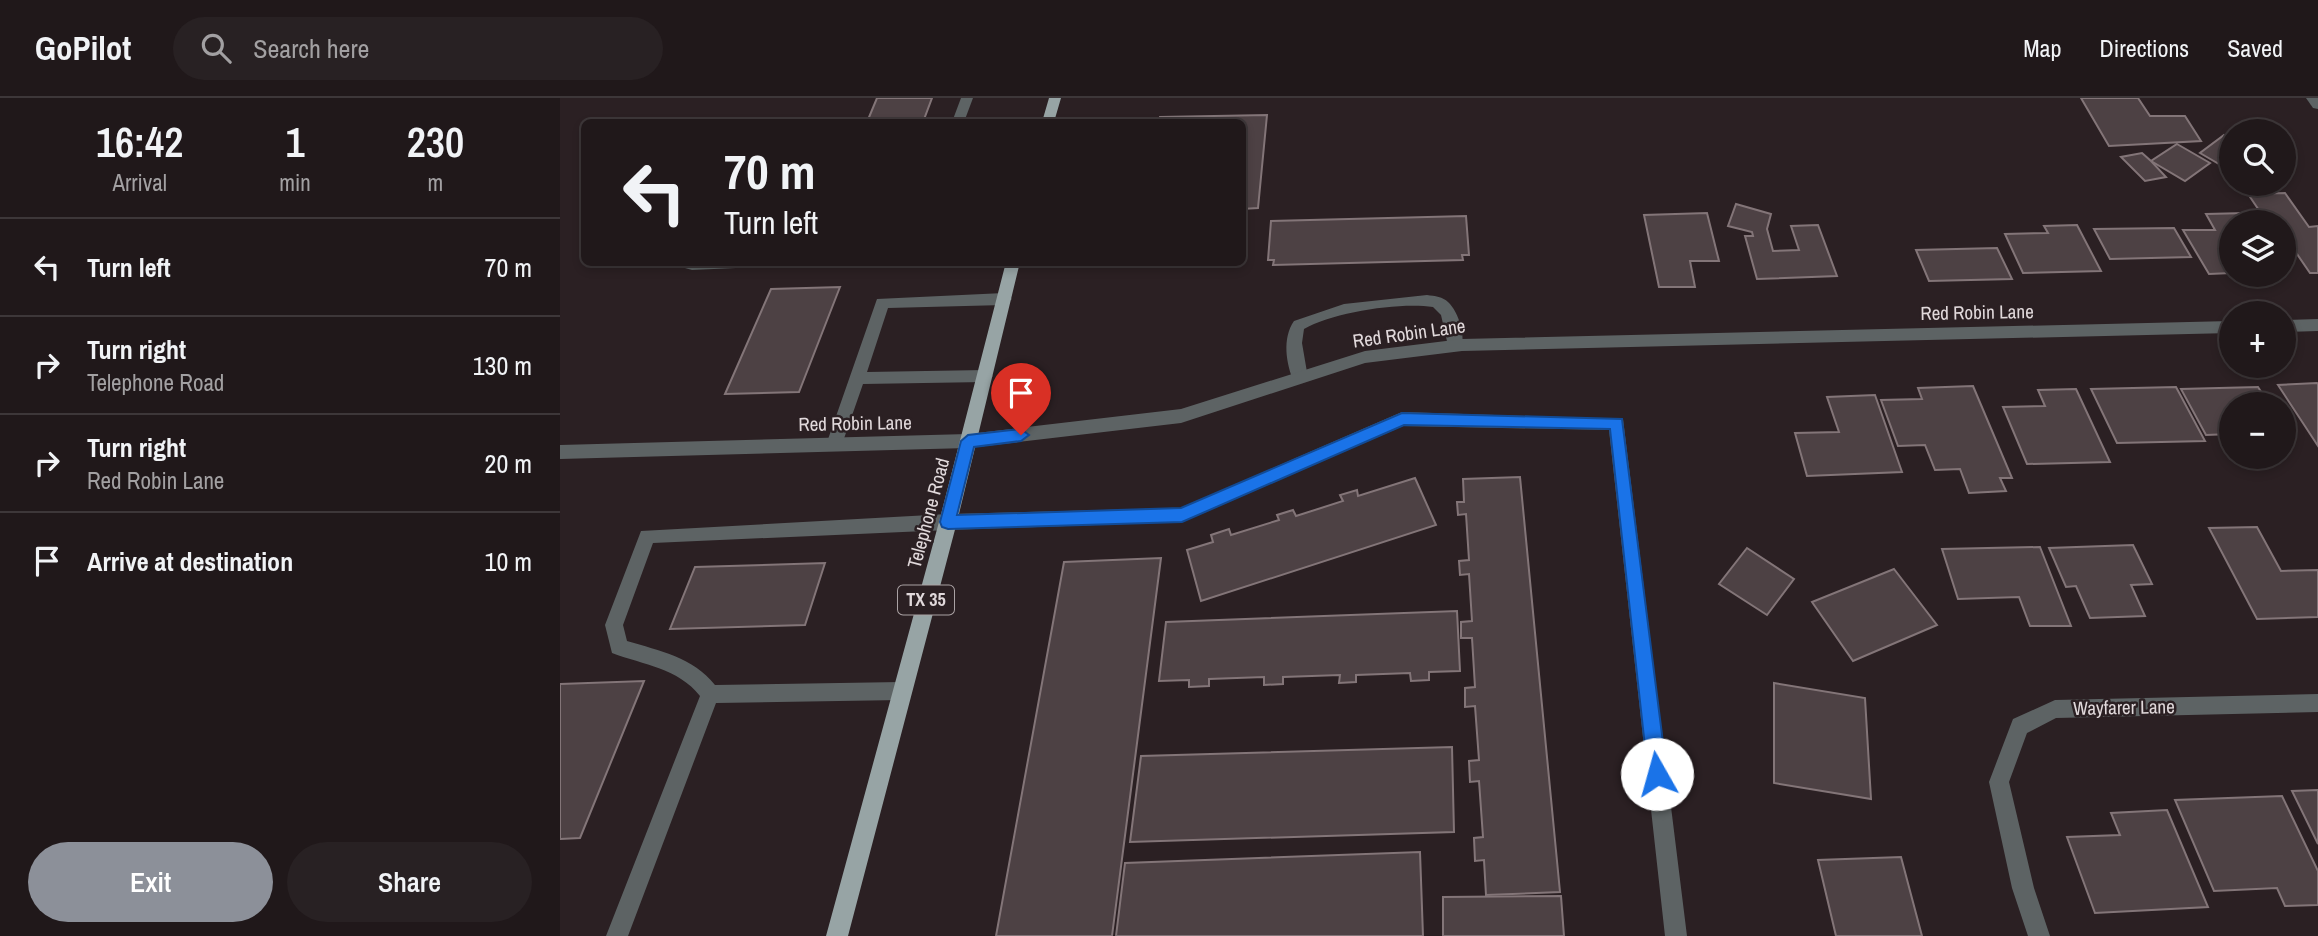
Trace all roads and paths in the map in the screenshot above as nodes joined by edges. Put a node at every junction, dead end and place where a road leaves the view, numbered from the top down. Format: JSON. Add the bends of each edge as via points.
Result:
{"nodes":[{"id":1,"x":967,"y":98,"type":"edge"},
{"id":2,"x":1055,"y":98,"type":"edge"},
{"id":3,"x":2312,"y":98,"type":"edge"},
{"id":4,"x":2318,"y":105,"type":"edge"},
{"id":5,"x":959,"y":119,"type":"edge"},
{"id":6,"x":1049,"y":119,"type":"edge"},
{"id":7,"x":1012,"y":266,"type":"edge"},
{"id":8,"x":1004,"y":299,"type":"junction"},
{"id":9,"x":2296,"y":326,"type":"edge"},
{"id":10,"x":2318,"y":326,"type":"edge"},
{"id":11,"x":2219,"y":327,"type":"edge"},
{"id":12,"x":1455,"y":346,"type":"junction"},
{"id":13,"x":985,"y":376,"type":"junction"},
{"id":14,"x":856,"y":378,"type":"junction"},
{"id":15,"x":1300,"y":378,"type":"junction"},
{"id":16,"x":968,"y":441,"type":"junction"},
{"id":17,"x":834,"y":445,"type":"junction"},
{"id":18,"x":560,"y":453,"type":"edge"},
{"id":19,"x":948,"y":522,"type":"junction"},
{"id":20,"x":901,"y":691,"type":"junction"},
{"id":21,"x":710,"y":694,"type":"junction"},
{"id":22,"x":2318,"y":702,"type":"edge"},
{"id":23,"x":2038,"y":933,"type":"edge"},
{"id":24,"x":617,"y":936,"type":"edge"},
{"id":25,"x":837,"y":936,"type":"edge"},
{"id":26,"x":1676,"y":936,"type":"edge"}],
"edges":[{"from":1,"to":5,"type":"street"},
{"from":2,"to":6,"type":"main road"},
{"from":3,"to":4,"type":"street"},
{"from":7,"to":8,"type":"main road","name":"Telephone Road","number":"TX 35"},
{"from":8,"to":13,"type":"main road","name":"Telephone Road","number":"TX 35"},
{"from":8,"to":14,"type":"street","via":[[881,303]]},
{"from":9,"to":10,"type":"street"},
{"from":11,"to":12,"type":"street","name":"Red Robin Lane"},
{"from":12,"to":15,"type":"street","name":"Red Robin Lane","via":[[1365,357]]},
{"from":12,"to":15,"type":"street","via":[[1452,324],[1438,302],[1336,310],[1298,326],[1294,337]]},
{"from":13,"to":14,"type":"street"},
{"from":13,"to":16,"type":"main road","name":"Telephone Road","number":"TX 35"},
{"from":14,"to":17,"type":"street"},
{"from":15,"to":16,"type":"street","name":"Red Robin Lane","via":[[1181,416]]},
{"from":16,"to":17,"type":"street","name":"Red Robin Lane"},
{"from":16,"to":19,"type":"main road","name":"Telephone Road","number":"TX 35"},
{"from":17,"to":18,"type":"street","name":"Red Robin Lane"},
{"from":19,"to":20,"type":"main road","name":"Telephone Road","number":"TX 35"},
{"from":19,"to":21,"type":"street","via":[[647,536],[614,625],[619,647],[671,663],[696,676]]},
{"from":19,"to":26,"type":"street","via":[[1182,515],[1402,419],[1617,424]]},
{"from":20,"to":21,"type":"street"},
{"from":20,"to":25,"type":"main road","name":"Telephone Road","number":"TX 35"},
{"from":21,"to":24,"type":"street"},
{"from":22,"to":23,"type":"street","name":"Wayfarer Lane","via":[[2055,709],[2020,726],[1999,782]]}]}
